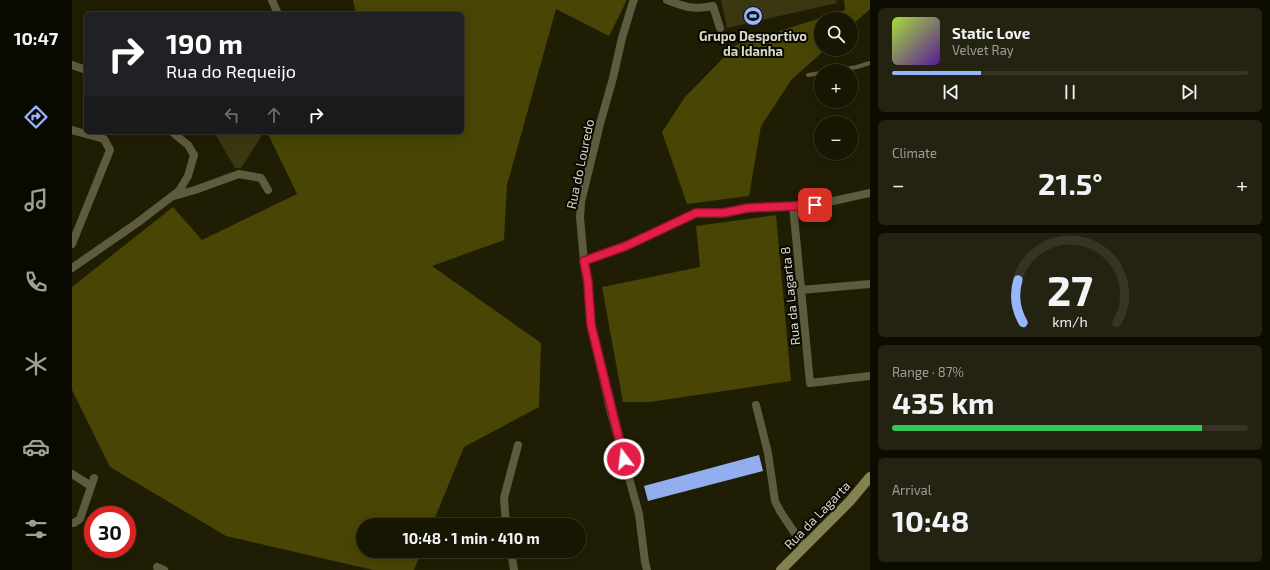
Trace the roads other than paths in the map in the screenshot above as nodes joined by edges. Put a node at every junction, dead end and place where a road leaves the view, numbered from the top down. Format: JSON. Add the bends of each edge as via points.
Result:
{"nodes":[{"id":1,"x":272,"y":0,"type":"edge"},
{"id":2,"x":634,"y":0,"type":"edge"},
{"id":3,"x":667,"y":0,"type":"edge"},
{"id":4,"x":277,"y":12,"type":"edge"},
{"id":5,"x":720,"y":28,"type":"dead end"},
{"id":6,"x":870,"y":63,"type":"edge"},
{"id":7,"x":72,"y":65,"type":"edge"},
{"id":8,"x":858,"y":67,"type":"edge"},
{"id":9,"x":84,"y":69,"type":"edge"},
{"id":10,"x":808,"y":74,"type":"dead end"},
{"id":11,"x":814,"y":74,"type":"edge"},
{"id":12,"x":72,"y":130,"type":"edge"},
{"id":13,"x":84,"y":133,"type":"edge"},
{"id":14,"x":86,"y":134,"type":"edge"},
{"id":15,"x":174,"y":134,"type":"edge"},
{"id":16,"x":268,"y":190,"type":"dead end"},
{"id":17,"x":870,"y":193,"type":"edge"},
{"id":18,"x":170,"y":198,"type":"junction"},
{"id":19,"x":793,"y":206,"type":"junction"},
{"id":20,"x":72,"y":244,"type":"edge"},
{"id":21,"x":584,"y":261,"type":"junction"},
{"id":22,"x":72,"y":268,"type":"edge"},
{"id":23,"x":870,"y":284,"type":"edge"},
{"id":24,"x":801,"y":290,"type":"junction"},
{"id":25,"x":870,"y":376,"type":"edge"},
{"id":26,"x":756,"y":405,"type":"dead end"},
{"id":27,"x":518,"y":444,"type":"dead end"},
{"id":28,"x":72,"y":474,"type":"edge"},
{"id":29,"x":870,"y":477,"type":"edge"},
{"id":30,"x":505,"y":518,"type":"edge"},
{"id":31,"x":72,"y":523,"type":"edge"},
{"id":32,"x":804,"y":547,"type":"junction"},
{"id":33,"x":512,"y":558,"type":"edge"},
{"id":34,"x":514,"y":570,"type":"edge"},
{"id":35,"x":647,"y":570,"type":"edge"},
{"id":36,"x":781,"y":570,"type":"edge"}],
"edges":[{"from":1,"to":4,"type":"street"},
{"from":2,"to":21,"type":"street","name":"Rua do Louredo","via":[[581,202]]},
{"from":3,"to":5,"type":"street","via":[[688,8],[713,6]]},
{"from":6,"to":8,"type":"lane"},
{"from":7,"to":9,"type":"street"},
{"from":10,"to":11,"type":"lane"},
{"from":12,"to":13,"type":"street"},
{"from":14,"to":20,"type":"street","via":[[104,139],[110,150]]},
{"from":15,"to":18,"type":"street","via":[[188,145],[194,155],[188,176],[179,191]]},
{"from":16,"to":18,"type":"street","via":[[261,178],[239,174]]},
{"from":17,"to":19,"type":"street","via":[[815,205]]},
{"from":18,"to":22,"type":"street"},
{"from":19,"to":21,"type":"street","via":[[696,213],[626,246]]},
{"from":19,"to":24,"type":"street","name":"Rua da Lagarta 8"},
{"from":21,"to":35,"type":"street","name":"Rua do Louredo","via":[[591,325],[611,413],[639,514]]},
{"from":23,"to":24,"type":"street"},
{"from":24,"to":25,"type":"street","name":"Rua da Lagarta 8","via":[[810,383]]},
{"from":26,"to":32,"type":"street","via":[[768,453],[775,501]]},
{"from":27,"to":30,"type":"street","via":[[504,498]]},
{"from":28,"to":31,"type":"street","via":[[93,482],[80,519]]},
{"from":29,"to":32,"type":"street","name":"Rua da Lagarta"},
{"from":32,"to":36,"type":"street","name":"Rua da Lagarta"},
{"from":33,"to":34,"type":"street"}]}
